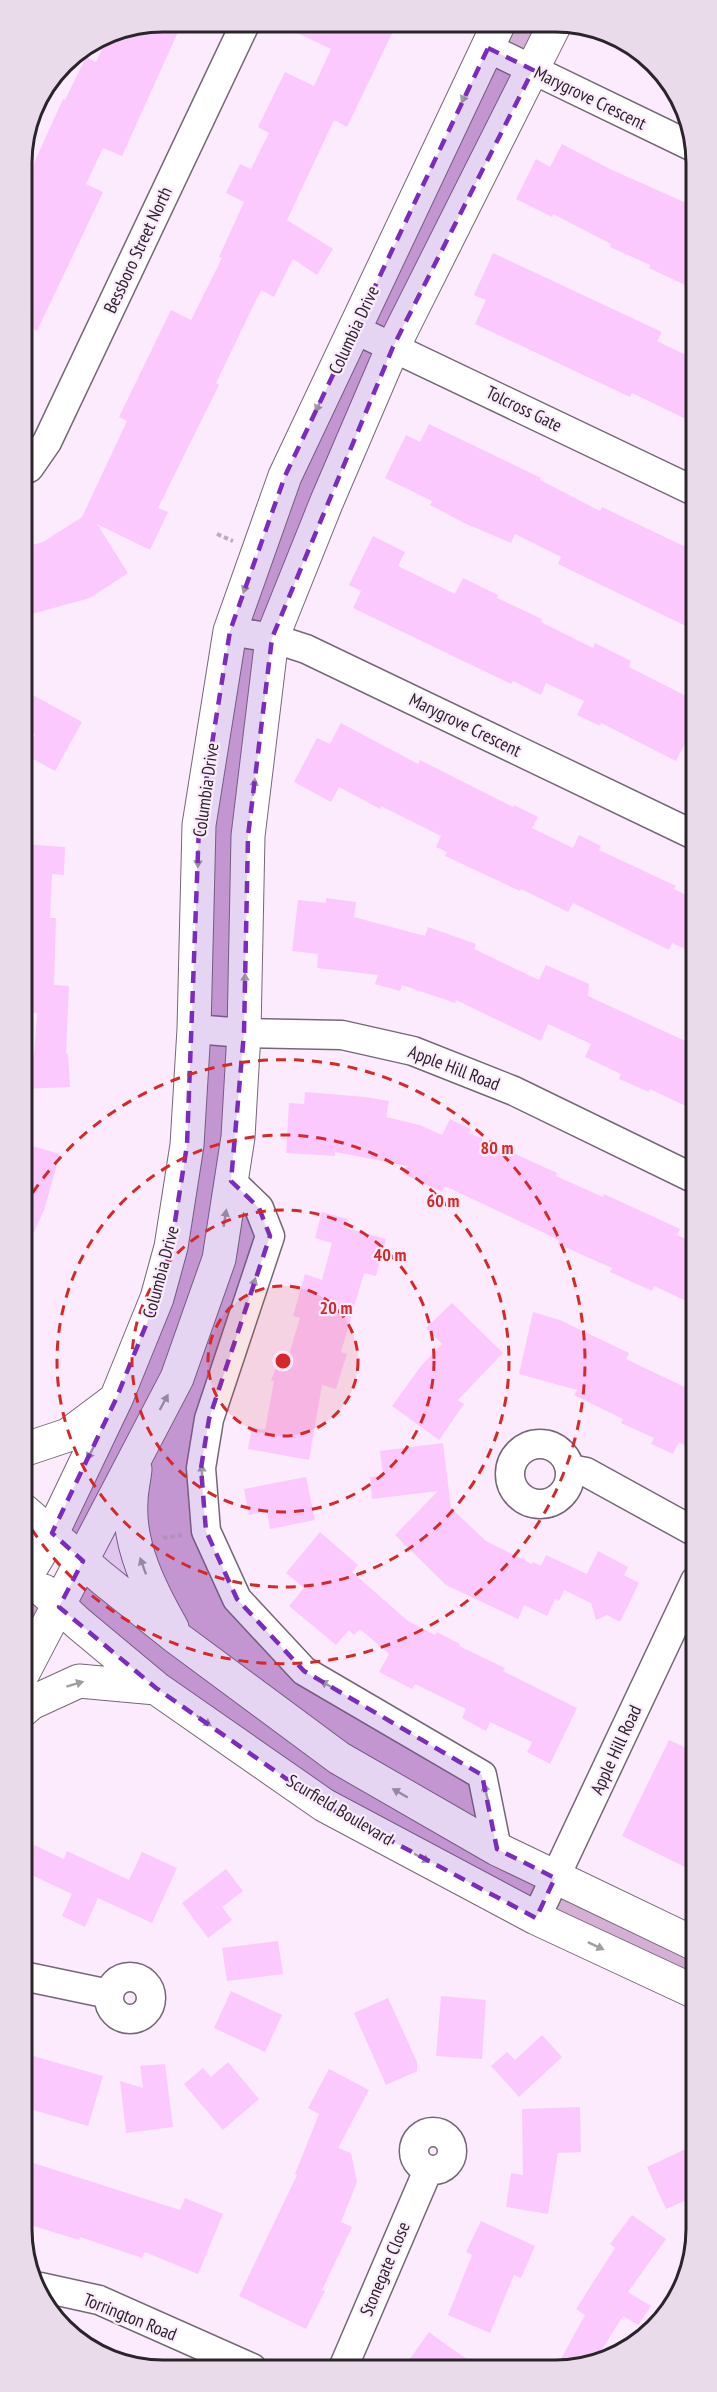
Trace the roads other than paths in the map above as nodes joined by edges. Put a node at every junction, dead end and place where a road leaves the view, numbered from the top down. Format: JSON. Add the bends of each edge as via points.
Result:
{"nodes":[{"id":1,"x":241,"y":32,"type":"edge"},
{"id":2,"x":551,"y":32,"type":"edge"},
{"id":3,"x":494,"y":36,"type":"edge"},
{"id":4,"x":533,"y":70,"type":"junction"},
{"id":5,"x":684,"y":142,"type":"edge"},
{"id":6,"x":354,"y":329,"type":"junction"},
{"id":7,"x":393,"y":347,"type":"junction"},
{"id":8,"x":32,"y":464,"type":"edge"},
{"id":9,"x":686,"y":486,"type":"edge"},
{"id":10,"x":230,"y":631,"type":"junction"},
{"id":11,"x":272,"y":638,"type":"junction"},
{"id":12,"x":686,"y":831,"type":"edge"},
{"id":13,"x":194,"y":1029,"type":"junction"},
{"id":14,"x":244,"y":1033,"type":"junction"},
{"id":15,"x":686,"y":1175,"type":"edge"},
{"id":16,"x":231,"y":1181,"type":"junction"},
{"id":17,"x":116,"y":1399,"type":"junction"},
{"id":18,"x":32,"y":1447,"type":"edge"},
{"id":19,"x":137,"y":1453,"type":"junction"},
{"id":20,"x":570,"y":1469,"type":"dead end"},
{"id":21,"x":32,"y":1517,"type":"edge"},
{"id":22,"x":685,"y":1527,"type":"edge"},
{"id":23,"x":52,"y":1533,"type":"junction"},
{"id":24,"x":83,"y":1561,"type":"junction"},
{"id":25,"x":32,"y":1563,"type":"edge"},
{"id":26,"x":32,"y":1582,"type":"edge"},
{"id":27,"x":685,"y":1602,"type":"edge"},
{"id":28,"x":60,"y":1606,"type":"junction"},
{"id":29,"x":177,"y":1638,"type":"junction"},
{"id":30,"x":32,"y":1657,"type":"edge"},
{"id":31,"x":156,"y":1688,"type":"junction"},
{"id":32,"x":32,"y":1703,"type":"edge"},
{"id":33,"x":497,"y":1849,"type":"junction"},
{"id":34,"x":555,"y":1878,"type":"junction"},
{"id":35,"x":536,"y":1918,"type":"junction"},
{"id":36,"x":685,"y":1939,"type":"edge"},
{"id":37,"x":32,"y":1978,"type":"edge"},
{"id":38,"x":685,"y":1987,"type":"edge"},
{"id":39,"x":109,"y":1994,"type":"dead end"},
{"id":40,"x":428,"y":2170,"type":"dead end"},
{"id":41,"x":45,"y":2288,"type":"edge"},
{"id":42,"x":234,"y":2360,"type":"edge"},
{"id":43,"x":346,"y":2360,"type":"edge"}],
"edges":[{"from":1,"to":8,"type":"street","name":"Bessboro Street North","via":[[47,442]]},
{"from":2,"to":4,"type":"street"},
{"from":3,"to":4,"type":"street","name":"Marygrove Crescent"},
{"from":3,"to":6,"type":"street","name":"Columbia Drive","one_way":true},
{"from":4,"to":5,"type":"street","name":"Marygrove Crescent"},
{"from":4,"to":7,"type":"street"},
{"from":6,"to":7,"type":"street","name":"Tolcross Gate"},
{"from":6,"to":10,"type":"street","name":"Columbia Drive","one_way":true,"via":[[285,476]]},
{"from":7,"to":9,"type":"street","name":"Tolcross Gate"},
{"from":7,"to":11,"type":"street"},
{"from":10,"to":11,"type":"street","name":"Marygrove Crescent"},
{"from":10,"to":13,"type":"street","name":"Columbia Drive","one_way":true,"via":[[199,825]]},
{"from":11,"to":12,"type":"street","name":"Marygrove Crescent","via":[[306,648]]},
{"from":14,"to":11,"type":"street","one_way":true,"via":[[248,836]]},
{"from":13,"to":14,"type":"street","name":"Apple Hill Road"},
{"from":13,"to":17,"type":"street","name":"Columbia Drive","via":[[187,1145],[171,1247],[157,1298]]},
{"from":14,"to":15,"type":"street","name":"Apple Hill Road","via":[[342,1035],[413,1051],[514,1091]]},
{"from":14,"to":16,"type":"street","via":[[238,1137]]},
{"from":19,"to":16,"type":"street","one_way":true,"via":[[177,1378],[199,1320],[219,1259]]},
{"from":33,"to":16,"type":"street","one_way":true,"via":[[482,1775],[304,1671],[237,1599],[206,1531],[201,1468],[209,1419],[270,1236],[259,1208]]},
{"from":17,"to":18,"type":"street","via":[[68,1435]]},
{"from":17,"to":23,"type":"street","name":"Columbia Drive","one_way":true},
{"from":19,"to":24,"type":"street"},
{"from":29,"to":19,"type":"street","one_way":true,"via":[[156,1600],[135,1543],[131,1504]]},
{"from":20,"to":22,"type":"street","via":[[586,1472]]},
{"from":21,"to":23,"type":"street"},
{"from":23,"to":24,"type":"street"},
{"from":23,"to":25,"type":"street","name":"Columbia Drive"},
{"from":24,"to":28,"type":"street"},
{"from":24,"to":29,"type":"street"},
{"from":26,"to":28,"type":"street","name":"Scurfield Boulevard"},
{"from":27,"to":34,"type":"street","name":"Apple Hill Road"},
{"from":28,"to":30,"type":"street"},
{"from":28,"to":31,"type":"street","name":"Scurfield Boulevard"},
{"from":33,"to":29,"type":"street","one_way":true,"via":[[339,1758]]},
{"from":32,"to":31,"type":"street","one_way":true,"via":[[79,1681]]},
{"from":31,"to":35,"type":"street","name":"Scurfield Boulevard","one_way":true,"via":[[324,1805]]},
{"from":33,"to":34,"type":"street"},
{"from":34,"to":35,"type":"street","name":"Apple Hill Road"},
{"from":34,"to":36,"type":"street"},
{"from":35,"to":38,"type":"street","name":"Scurfield Boulevard","one_way":true},
{"from":37,"to":39,"type":"street"},
{"from":40,"to":43,"type":"street","name":"Stonegate Close"},
{"from":41,"to":42,"type":"street","name":"Torrington Road","via":[[99,2300]]}]}
